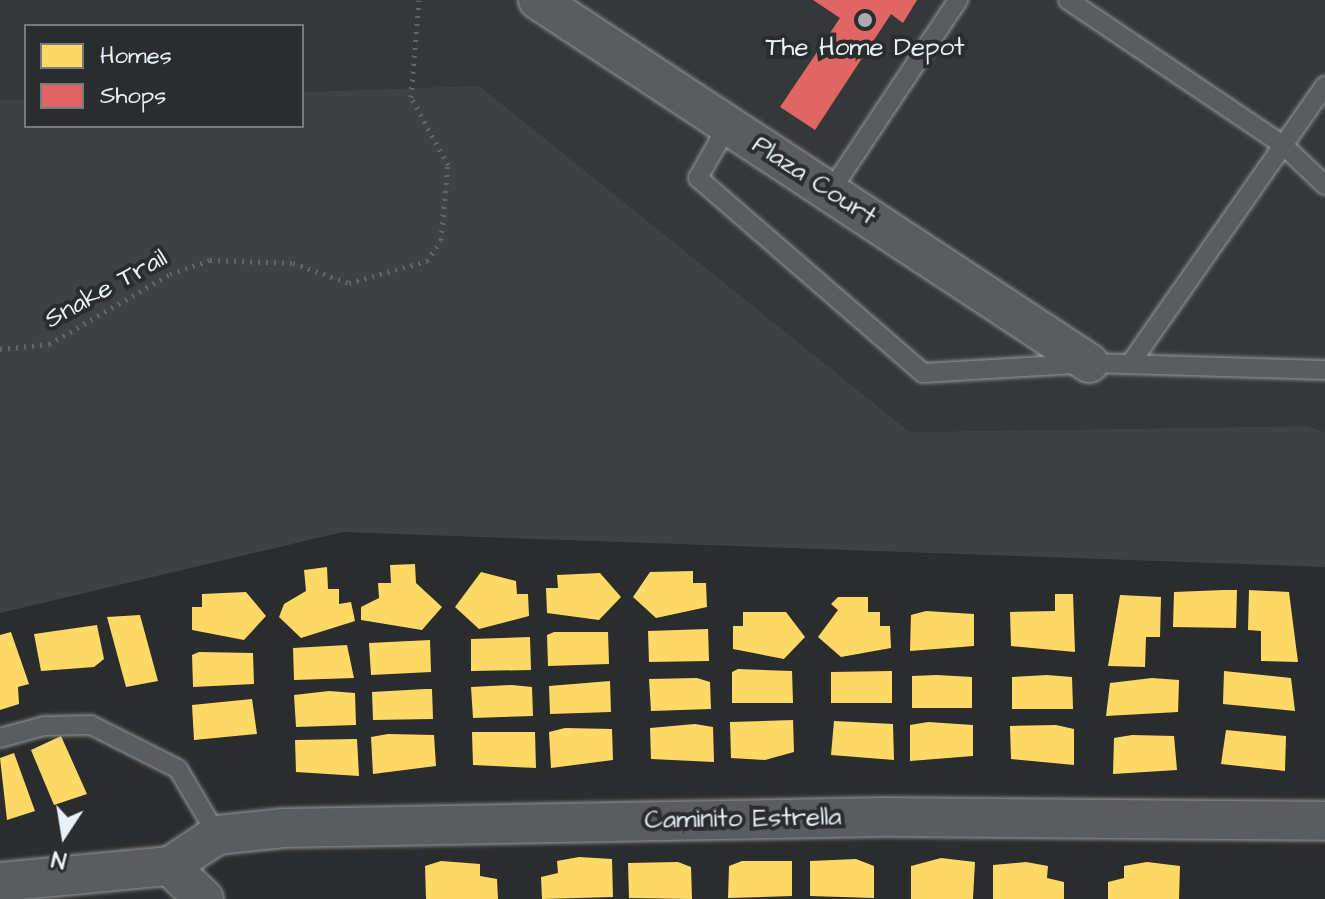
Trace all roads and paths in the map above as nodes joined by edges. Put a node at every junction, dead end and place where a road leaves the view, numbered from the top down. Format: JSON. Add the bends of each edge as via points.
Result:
{"nodes":[{"id":1,"x":419,"y":0,"type":"edge"},
{"id":2,"x":538,"y":0,"type":"edge"},
{"id":3,"x":958,"y":0,"type":"edge"},
{"id":4,"x":1068,"y":0,"type":"edge"},
{"id":5,"x":1325,"y":85,"type":"edge"},
{"id":6,"x":728,"y":125,"type":"junction"},
{"id":7,"x":1283,"y":145,"type":"junction"},
{"id":8,"x":1325,"y":185,"type":"edge"},
{"id":9,"x":830,"y":192,"type":"junction"},
{"id":10,"x":0,"y":349,"type":"edge"},
{"id":11,"x":1089,"y":363,"type":"junction"},
{"id":12,"x":1130,"y":364,"type":"junction"},
{"id":13,"x":1325,"y":370,"type":"edge"},
{"id":14,"x":0,"y":738,"type":"edge"},
{"id":15,"x":1325,"y":821,"type":"edge"},
{"id":16,"x":217,"y":835,"type":"junction"},
{"id":17,"x":170,"y":866,"type":"junction"},
{"id":18,"x":0,"y":882,"type":"edge"},
{"id":19,"x":204,"y":899,"type":"edge"}],
"edges":[{"from":1,"to":10,"type":"path","name":"Snake Trail","via":[[411,97],[448,165],[441,240],[427,261],[349,283],[293,263],[210,260],[170,274],[49,344]]},
{"from":2,"to":6,"type":"street","name":"Plaza Court"},
{"from":3,"to":9,"type":"lane"},
{"from":4,"to":7,"type":"lane"},
{"from":5,"to":7,"type":"lane"},
{"from":6,"to":9,"type":"street","name":"Plaza Court"},
{"from":6,"to":11,"type":"lane","via":[[698,178],[923,373]]},
{"from":7,"to":8,"type":"lane"},
{"from":7,"to":12,"type":"lane"},
{"from":9,"to":11,"type":"street","name":"Plaza Court"},
{"from":11,"to":12,"type":"lane"},
{"from":12,"to":13,"type":"lane"},
{"from":14,"to":16,"type":"lane","via":[[44,726],[91,725],[178,769]]},
{"from":15,"to":16,"type":"street","name":"Caminito Estrella","via":[[884,817]]},
{"from":16,"to":17,"type":"street"},
{"from":17,"to":18,"type":"street"},
{"from":17,"to":19,"type":"street"}]}
